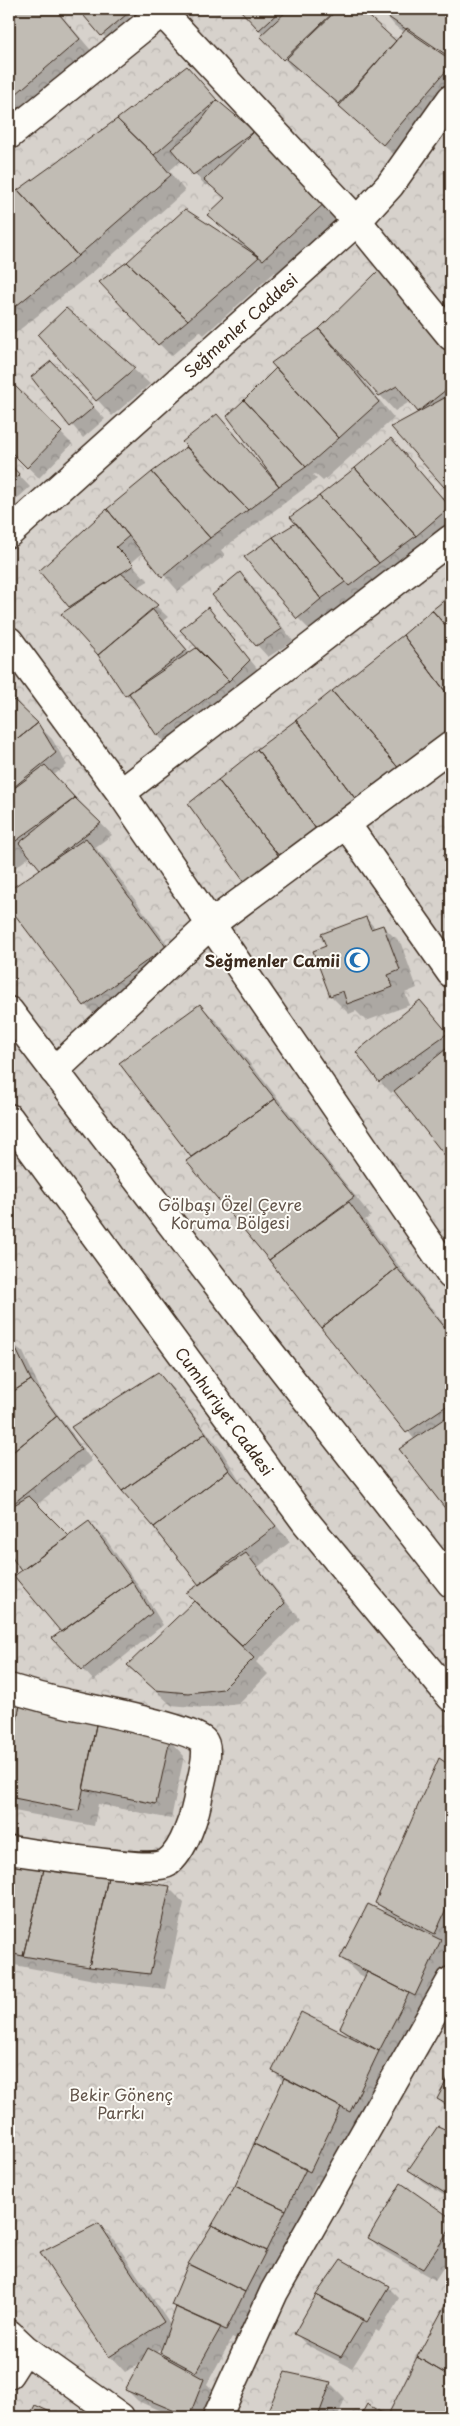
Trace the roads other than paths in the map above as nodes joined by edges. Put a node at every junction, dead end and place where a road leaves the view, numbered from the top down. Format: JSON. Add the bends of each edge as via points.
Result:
{"nodes":[{"id":1,"x":162,"y":10,"type":"edge"},
{"id":2,"x":451,"y":99,"type":"edge"},
{"id":3,"x":9,"y":135,"type":"edge"},
{"id":4,"x":357,"y":221,"type":"junction"},
{"id":5,"x":451,"y":336,"type":"edge"},
{"id":6,"x":9,"y":533,"type":"edge"},
{"id":7,"x":451,"y":540,"type":"edge"},
{"id":8,"x":9,"y":641,"type":"edge"},
{"id":9,"x":451,"y":746,"type":"edge"},
{"id":10,"x":121,"y":793,"type":"junction"},
{"id":11,"x":346,"y":824,"type":"junction"},
{"id":12,"x":211,"y":924,"type":"junction"},
{"id":13,"x":451,"y":974,"type":"edge"},
{"id":14,"x":9,"y":1011,"type":"edge"},
{"id":15,"x":54,"y":1071,"type":"junction"},
{"id":16,"x":9,"y":1118,"type":"edge"},
{"id":17,"x":451,"y":1275,"type":"edge"},
{"id":18,"x":449,"y":1574,"type":"edge"},
{"id":19,"x":9,"y":1688,"type":"edge"},
{"id":20,"x":451,"y":1697,"type":"edge"},
{"id":21,"x":9,"y":1850,"type":"edge"},
{"id":22,"x":451,"y":1981,"type":"edge"},
{"id":23,"x":17,"y":2341,"type":"edge"},
{"id":24,"x":9,"y":2374,"type":"edge"},
{"id":25,"x":120,"y":2417,"type":"edge"},
{"id":26,"x":217,"y":2417,"type":"edge"}],
"edges":[{"from":1,"to":3,"type":"street"},
{"from":1,"to":4,"type":"street"},
{"from":2,"to":4,"type":"street","name":"Seğmenler Caddesi","via":[[390,185]]},
{"from":4,"to":5,"type":"street"},
{"from":4,"to":6,"type":"street","name":"Seğmenler Caddesi"},
{"from":7,"to":10,"type":"street"},
{"from":8,"to":10,"type":"street"},
{"from":9,"to":11,"type":"street"},
{"from":10,"to":12,"type":"street"},
{"from":11,"to":12,"type":"street"},
{"from":11,"to":13,"type":"street"},
{"from":12,"to":15,"type":"street"},
{"from":12,"to":17,"type":"street"},
{"from":14,"to":15,"type":"street"},
{"from":15,"to":18,"type":"street","via":[[253,1331]]},
{"from":16,"to":20,"type":"street","name":"Cumhuriyet Caddesi","via":[[305,1521]]},
{"from":19,"to":21,"type":"street","via":[[189,1734],[203,1740],[208,1750],[197,1804],[178,1853],[165,1865],[129,1865]]},
{"from":22,"to":26,"type":"street","via":[[274,2292]]},
{"from":23,"to":24,"type":"street"},
{"from":23,"to":25,"type":"street"}]}
